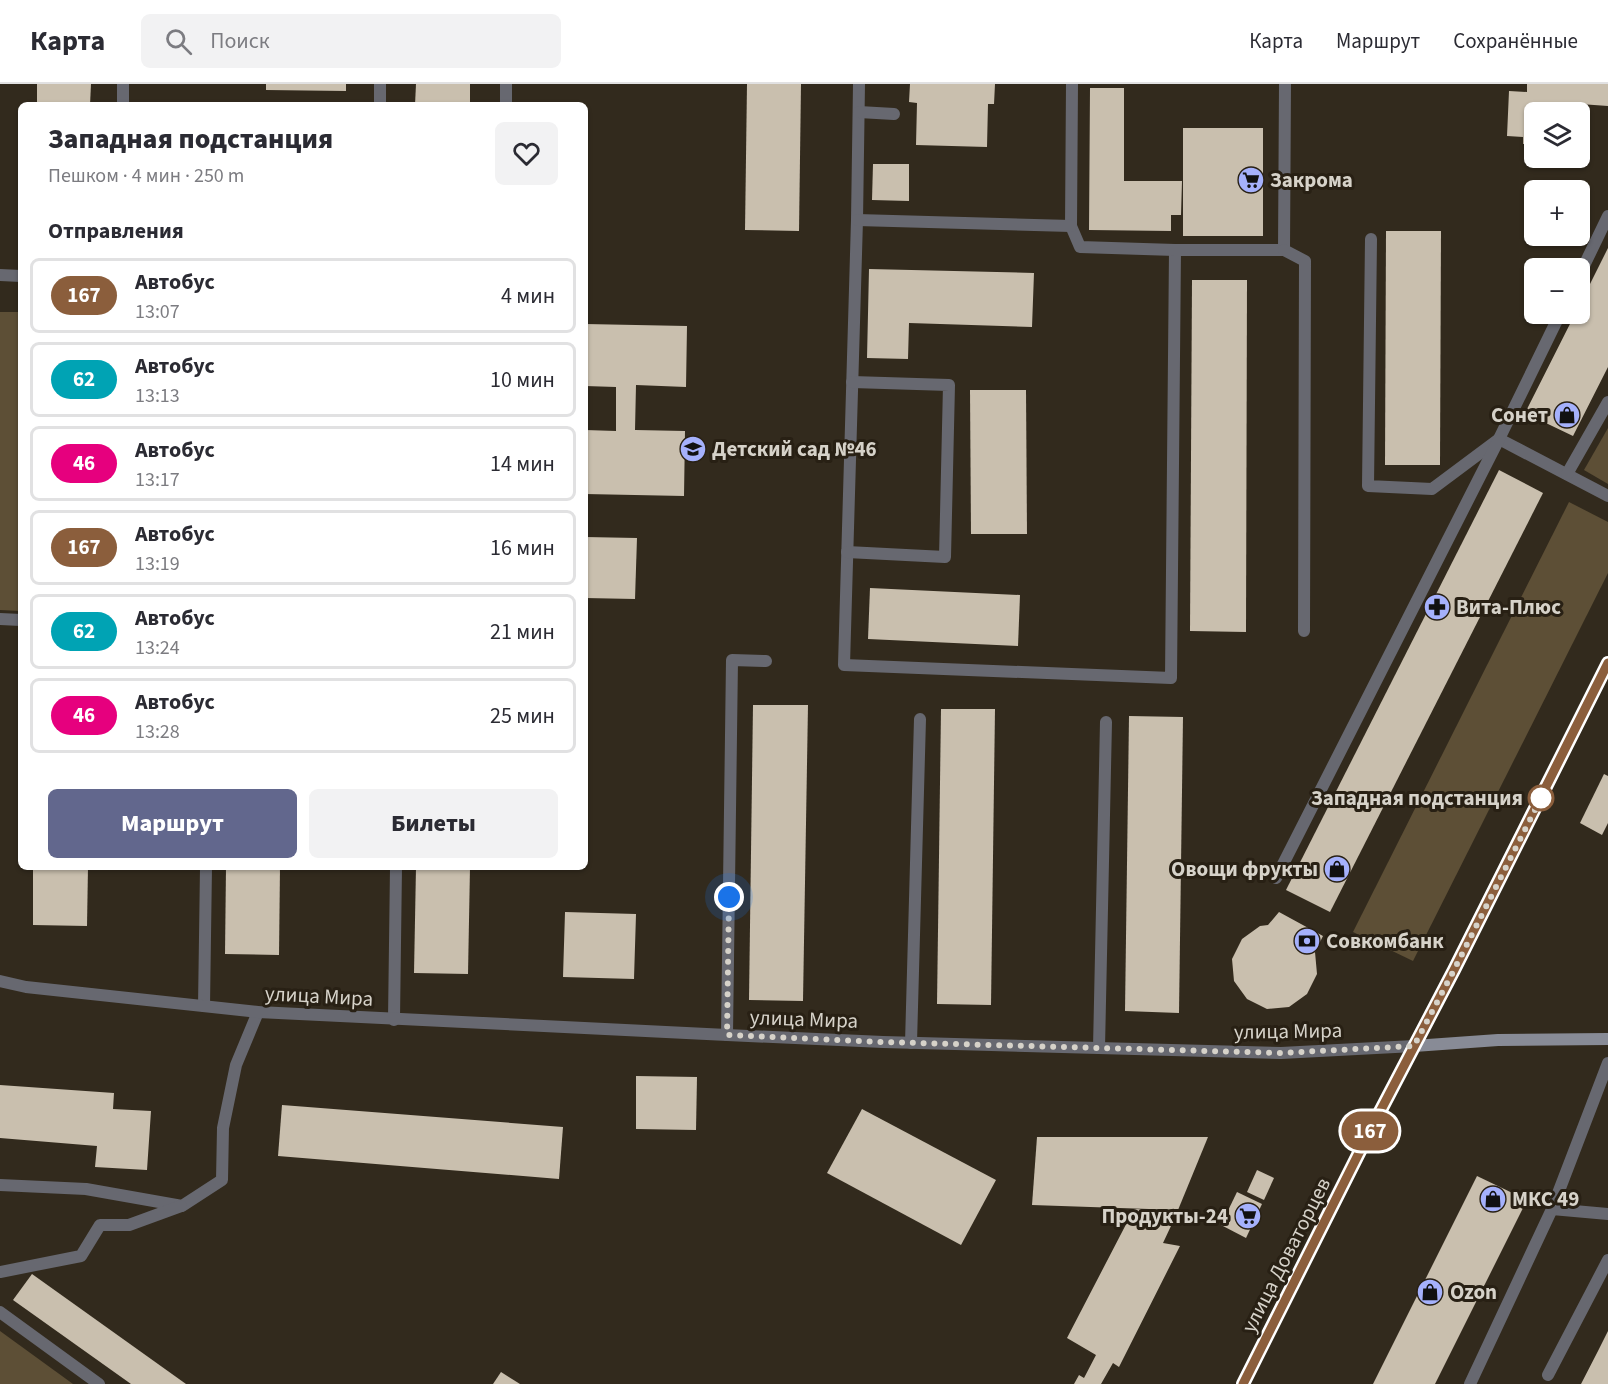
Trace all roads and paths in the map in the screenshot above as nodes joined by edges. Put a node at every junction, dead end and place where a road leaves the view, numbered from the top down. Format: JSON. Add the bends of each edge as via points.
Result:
{"nodes":[{"id":1,"x":123,"y":84,"type":"edge"},
{"id":2,"x":380,"y":84,"type":"edge"},
{"id":3,"x":506,"y":84,"type":"edge"},
{"id":4,"x":859,"y":84,"type":"edge"},
{"id":5,"x":1072,"y":84,"type":"edge"},
{"id":6,"x":1285,"y":84,"type":"edge"},
{"id":7,"x":123,"y":102,"type":"edge"},
{"id":8,"x":380,"y":102,"type":"edge"},
{"id":9,"x":506,"y":102,"type":"edge"},
{"id":10,"x":859,"y":112,"type":"junction"},
{"id":11,"x":894,"y":114,"type":"dead end"},
{"id":12,"x":1608,"y":216,"type":"edge"},
{"id":13,"x":857,"y":220,"type":"junction"},
{"id":14,"x":1071,"y":226,"type":"junction"},
{"id":15,"x":1371,"y":240,"type":"dead end"},
{"id":16,"x":1284,"y":249,"type":"junction"},
{"id":17,"x":1175,"y":250,"type":"junction"},
{"id":18,"x":1588,"y":258,"type":"edge"},
{"id":19,"x":0,"y":275,"type":"edge"},
{"id":20,"x":18,"y":276,"type":"edge"},
{"id":21,"x":1555,"y":324,"type":"edge"},
{"id":22,"x":852,"y":381,"type":"junction"},
{"id":23,"x":1608,"y":402,"type":"edge"},
{"id":24,"x":1499,"y":439,"type":"junction"},
{"id":25,"x":1567,"y":474,"type":"junction"},
{"id":26,"x":1608,"y":496,"type":"edge"},
{"id":27,"x":847,"y":552,"type":"junction"},
{"id":28,"x":0,"y":619,"type":"edge"},
{"id":29,"x":18,"y":620,"type":"edge"},
{"id":30,"x":1304,"y":631,"type":"dead end"},
{"id":31,"x":766,"y":661,"type":"dead end"},
{"id":32,"x":1608,"y":663,"type":"edge"},
{"id":33,"x":920,"y":719,"type":"dead end"},
{"id":34,"x":1106,"y":722,"type":"dead end"},
{"id":35,"x":206,"y":870,"type":"edge"},
{"id":36,"x":396,"y":870,"type":"edge"},
{"id":37,"x":1276,"y":878,"type":"dead end"},
{"id":38,"x":0,"y":981,"type":"edge"},
{"id":39,"x":204,"y":1006,"type":"junction"},
{"id":40,"x":258,"y":1012,"type":"junction"},
{"id":41,"x":394,"y":1020,"type":"junction"},
{"id":42,"x":727,"y":1035,"type":"junction"},
{"id":43,"x":1608,"y":1039,"type":"edge"},
{"id":44,"x":911,"y":1042,"type":"junction"},
{"id":45,"x":1414,"y":1046,"type":"junction"},
{"id":46,"x":1099,"y":1048,"type":"junction"},
{"id":47,"x":1608,"y":1063,"type":"edge"},
{"id":48,"x":0,"y":1185,"type":"edge"},
{"id":49,"x":182,"y":1206,"type":"junction"},
{"id":50,"x":1552,"y":1209,"type":"junction"},
{"id":51,"x":1608,"y":1214,"type":"edge"},
{"id":52,"x":1608,"y":1260,"type":"edge"},
{"id":53,"x":0,"y":1272,"type":"edge"},
{"id":54,"x":0,"y":1312,"type":"edge"},
{"id":55,"x":1548,"y":1376,"type":"dead end"},
{"id":56,"x":99,"y":1384,"type":"edge"},
{"id":57,"x":1243,"y":1384,"type":"edge"},
{"id":58,"x":1470,"y":1384,"type":"edge"}],
"edges":[{"from":1,"to":7,"type":"street"},
{"from":2,"to":8,"type":"street"},
{"from":3,"to":9,"type":"street"},
{"from":4,"to":10,"type":"street"},
{"from":5,"to":14,"type":"street"},
{"from":6,"to":16,"type":"street"},
{"from":10,"to":11,"type":"street"},
{"from":10,"to":13,"type":"street"},
{"from":12,"to":18,"type":"street"},
{"from":13,"to":14,"type":"street"},
{"from":13,"to":22,"type":"street"},
{"from":14,"to":17,"type":"street","via":[[1080,248]]},
{"from":15,"to":24,"type":"street","via":[[1368,486],[1432,489]]},
{"from":16,"to":17,"type":"street"},
{"from":16,"to":30,"type":"street","via":[[1305,261]]},
{"from":17,"to":27,"type":"street","via":[[1171,678],[844,664]]},
{"from":19,"to":20,"type":"street"},
{"from":21,"to":24,"type":"street"},
{"from":22,"to":27,"type":"street"},
{"from":22,"to":27,"type":"street","via":[[949,385],[945,557]]},
{"from":23,"to":25,"type":"street"},
{"from":24,"to":25,"type":"street"},
{"from":24,"to":37,"type":"street"},
{"from":25,"to":26,"type":"street"},
{"from":28,"to":29,"type":"street"},
{"from":31,"to":42,"type":"street","via":[[732,660]]},
{"from":32,"to":45,"type":"main road","name":"улица Доваторцев"},
{"from":33,"to":44,"type":"street"},
{"from":34,"to":46,"type":"street"},
{"from":35,"to":39,"type":"street"},
{"from":36,"to":41,"type":"street"},
{"from":38,"to":39,"type":"street","name":"улица Мира"},
{"from":39,"to":40,"type":"street","name":"улица Мира"},
{"from":40,"to":41,"type":"street","name":"улица Мира"},
{"from":40,"to":49,"type":"street","via":[[236,1065],[223,1128],[222,1179]]},
{"from":41,"to":42,"type":"street","name":"улица Мира"},
{"from":42,"to":44,"type":"street","name":"улица Мира"},
{"from":43,"to":45,"type":"main road","name":"улица Мира"},
{"from":44,"to":46,"type":"street","name":"улица Мира"},
{"from":45,"to":46,"type":"street","name":"улица Мира","via":[[1281,1053]]},
{"from":45,"to":57,"type":"main road","name":"улица Доваторцев"},
{"from":47,"to":50,"type":"street"},
{"from":48,"to":49,"type":"street","via":[[86,1189]]},
{"from":49,"to":53,"type":"street","via":[[129,1225],[100,1225],[81,1256]]},
{"from":50,"to":51,"type":"street"},
{"from":50,"to":58,"type":"street"},
{"from":52,"to":55,"type":"street"},
{"from":54,"to":56,"type":"street"}]}
